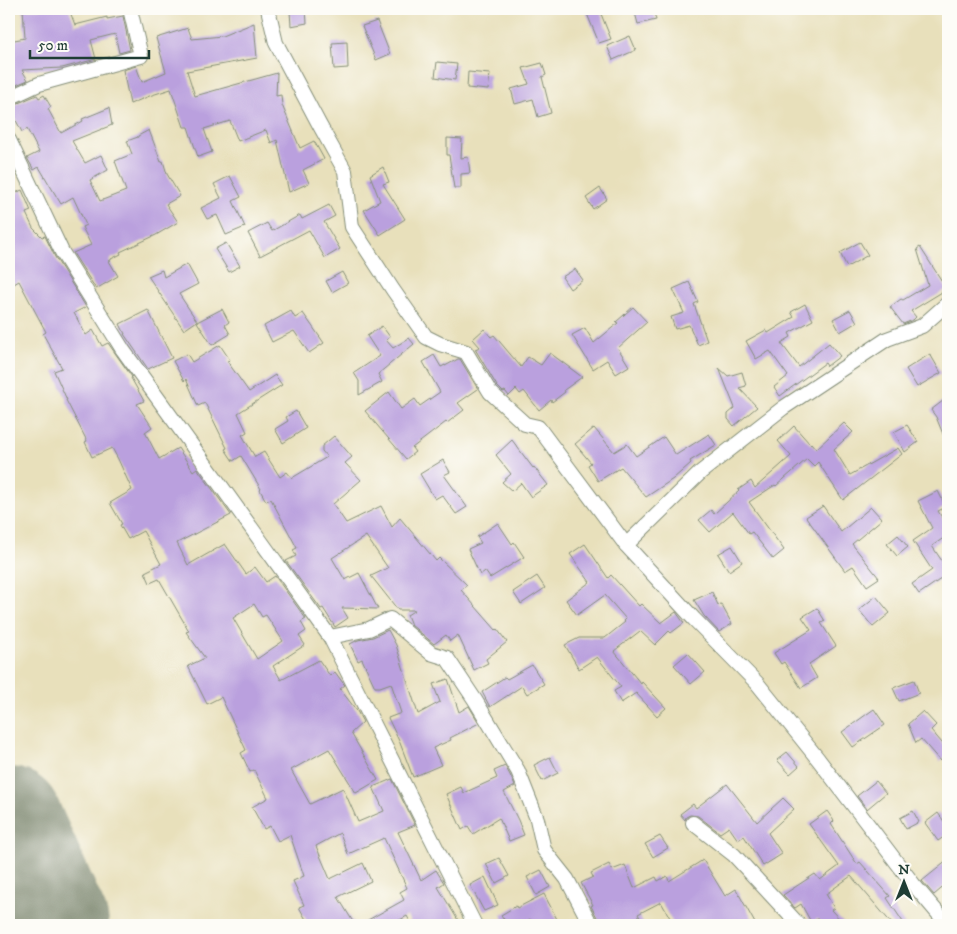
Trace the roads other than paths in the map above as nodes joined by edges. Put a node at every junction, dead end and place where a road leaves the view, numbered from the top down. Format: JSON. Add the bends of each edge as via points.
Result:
{"nodes":[{"id":1,"x":130,"y":9,"type":"edge"},
{"id":2,"x":268,"y":9,"type":"edge"},
{"id":3,"x":9,"y":98,"type":"edge"},
{"id":4,"x":9,"y":140,"type":"edge"},
{"id":5,"x":948,"y":303,"type":"edge"},
{"id":6,"x":626,"y":545,"type":"junction"},
{"id":7,"x":330,"y":637,"type":"junction"},
{"id":8,"x":693,"y":822,"type":"dead end"},
{"id":9,"x":475,"y":925,"type":"edge"},
{"id":10,"x":591,"y":925,"type":"edge"},
{"id":11,"x":799,"y":925,"type":"edge"},
{"id":12,"x":948,"y":925,"type":"edge"}],
"edges":[{"from":1,"to":3,"type":"street","via":[[141,56],[39,84]]},
{"from":2,"to":6,"type":"street","via":[[276,43],[345,171],[352,227],[393,290],[426,337],[466,352],[490,392],[525,424],[538,427]]},
{"from":4,"to":7,"type":"street","via":[[62,252],[123,350]]},
{"from":5,"to":6,"type":"street","via":[[922,326],[887,339],[783,408],[701,472]]},
{"from":6,"to":12,"type":"street","via":[[757,683]]},
{"from":7,"to":9,"type":"street"},
{"from":7,"to":10,"type":"street","via":[[369,629],[390,619],[431,652],[447,658],[518,771],[537,819],[544,850],[567,879]]},
{"from":8,"to":11,"type":"street","via":[[734,855]]}]}
